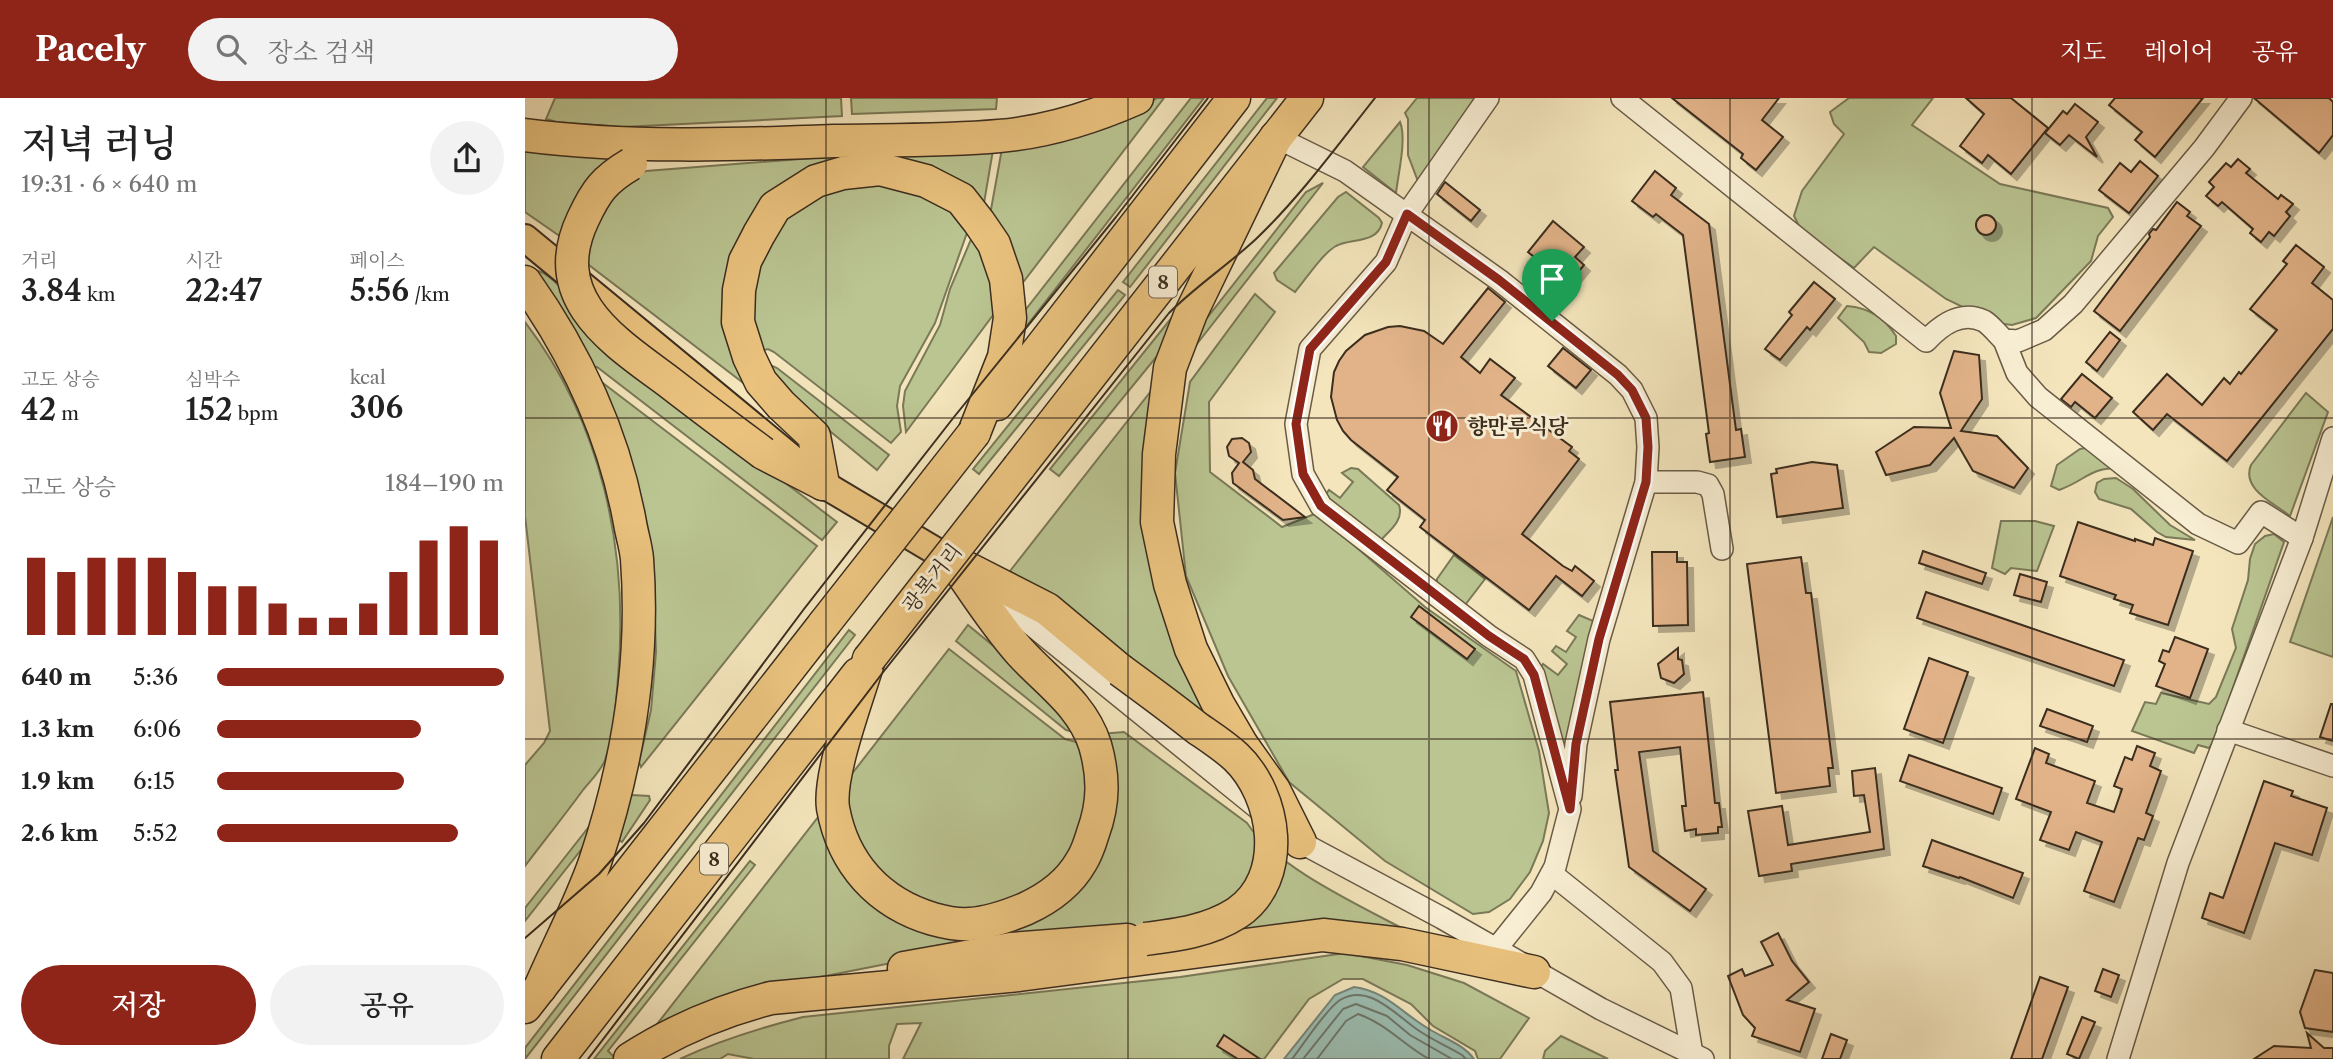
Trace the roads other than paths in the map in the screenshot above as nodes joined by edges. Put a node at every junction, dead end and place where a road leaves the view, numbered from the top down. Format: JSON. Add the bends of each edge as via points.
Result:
{"nodes":[{"id":1,"x":1137,"y":98,"type":"edge"},
{"id":2,"x":1234,"y":98,"type":"edge"},
{"id":3,"x":1307,"y":98,"type":"edge"},
{"id":4,"x":1488,"y":98,"type":"edge"},
{"id":5,"x":1622,"y":98,"type":"edge"},
{"id":6,"x":2241,"y":98,"type":"edge"},
{"id":7,"x":525,"y":135,"type":"edge"},
{"id":8,"x":1276,"y":137,"type":"junction"},
{"id":9,"x":751,"y":144,"type":"junction"},
{"id":10,"x":1407,"y":214,"type":"junction"},
{"id":11,"x":525,"y":238,"type":"edge"},
{"id":12,"x":525,"y":282,"type":"edge"},
{"id":13,"x":2004,"y":340,"type":"junction"},
{"id":14,"x":974,"y":433,"type":"junction"},
{"id":15,"x":2333,"y":438,"type":"edge"},
{"id":16,"x":1646,"y":482,"type":"junction"},
{"id":17,"x":823,"y":484,"type":"junction"},
{"id":18,"x":2302,"y":538,"type":"junction"},
{"id":19,"x":1722,"y":549,"type":"dead end"},
{"id":20,"x":954,"y":562,"type":"junction"},
{"id":21,"x":869,"y":659,"type":"junction"},
{"id":22,"x":2228,"y":730,"type":"junction"},
{"id":23,"x":2333,"y":766,"type":"edge"},
{"id":24,"x":1570,"y":809,"type":"junction"},
{"id":25,"x":1300,"y":842,"type":"junction"},
{"id":26,"x":1552,"y":874,"type":"junction"},
{"id":27,"x":1496,"y":949,"type":"junction"},
{"id":28,"x":1534,"y":972,"type":"junction"},
{"id":29,"x":819,"y":993,"type":"junction"},
{"id":30,"x":532,"y":998,"type":"edge"},
{"id":31,"x":1697,"y":1056,"type":"edge"},
{"id":32,"x":558,"y":1059,"type":"edge"},
{"id":33,"x":630,"y":1059,"type":"edge"},
{"id":34,"x":2118,"y":1059,"type":"edge"}],
"edges":[{"from":1,"to":9,"type":"highway","via":[[1055,127],[1000,136]]},
{"from":2,"to":14,"type":"highway"},
{"from":3,"to":8,"type":"highway","name":"광복거리","number":"8"},
{"from":4,"to":10,"type":"street"},
{"from":5,"to":13,"type":"street","via":[[1926,341],[1940,326],[1962,317],[1984,321]]},
{"from":6,"to":13,"type":"street","via":[[2073,304],[2044,330],[2018,341]]},
{"from":7,"to":9,"type":"highway","via":[[571,141]]},
{"from":8,"to":10,"type":"street","via":[[1345,171]]},
{"from":8,"to":21,"type":"highway","name":"광복거리","number":"8","bridge":true},
{"from":8,"to":25,"type":"highway","via":[[1191,313],[1170,368],[1159,454],[1157,522],[1191,649],[1217,704],[1274,790]]},
{"from":9,"to":17,"type":"highway","bridge":true,"via":[[631,164],[613,175],[599,188],[579,228],[573,268],[587,311],[609,337],[764,453]]},
{"from":10,"to":16,"type":"street","via":[[1510,288],[1632,390],[1646,418]]},
{"from":10,"to":24,"type":"street","via":[[1386,262],[1310,349],[1296,424],[1303,474],[1321,506],[1524,659],[1534,675]]},
{"from":11,"to":17,"type":"main road"},
{"from":12,"to":30,"type":"highway","via":[[571,358],[607,432],[637,558],[638,632],[635,700],[609,817],[586,885]]},
{"from":13,"to":18,"type":"street","via":[[2017,373],[2038,397],[2198,524],[2238,543],[2261,512]]},
{"from":14,"to":17,"type":"highway","via":[[1005,357],[1010,318],[1006,279],[994,244],[961,199],[926,181],[880,169],[816,181],[775,207],[759,234],[745,261],[739,322],[761,382],[814,436]]},
{"from":14,"to":30,"type":"highway","bridge":true},
{"from":15,"to":18,"type":"street"},
{"from":16,"to":19,"type":"street","via":[[1708,485]]},
{"from":16,"to":24,"type":"street","via":[[1599,639],[1576,744]]},
{"from":17,"to":20,"type":"main road"},
{"from":18,"to":22,"type":"street"},
{"from":20,"to":21,"type":"highway","via":[[1020,652],[1068,697],[1089,727],[1103,773],[1103,795],[1087,851],[1072,876],[1043,901],[1007,917],[968,925],[918,914],[887,899],[867,880],[848,852],[833,806],[840,754]]},
{"from":20,"to":25,"type":"street"},
{"from":20,"to":29,"type":"highway","bridge":true,"via":[[1047,609],[1236,757],[1266,806],[1271,833],[1269,863],[1259,889],[1239,911],[1212,926],[1178,935],[1011,949],[950,959]]},
{"from":21,"to":32,"type":"highway","name":"광복거리","number":"8"},
{"from":22,"to":23,"type":"street"},
{"from":22,"to":34,"type":"street","via":[[2178,863]]},
{"from":24,"to":26,"type":"street"},
{"from":25,"to":27,"type":"street"},
{"from":26,"to":27,"type":"street"},
{"from":26,"to":31,"type":"street","via":[[1662,961],[1681,988]]},
{"from":27,"to":28,"type":"street"},
{"from":28,"to":29,"type":"highway","via":[[1402,944],[1323,935],[1019,975]]},
{"from":28,"to":31,"type":"street"},
{"from":29,"to":33,"type":"highway","via":[[731,1008],[695,1022]]}]}
